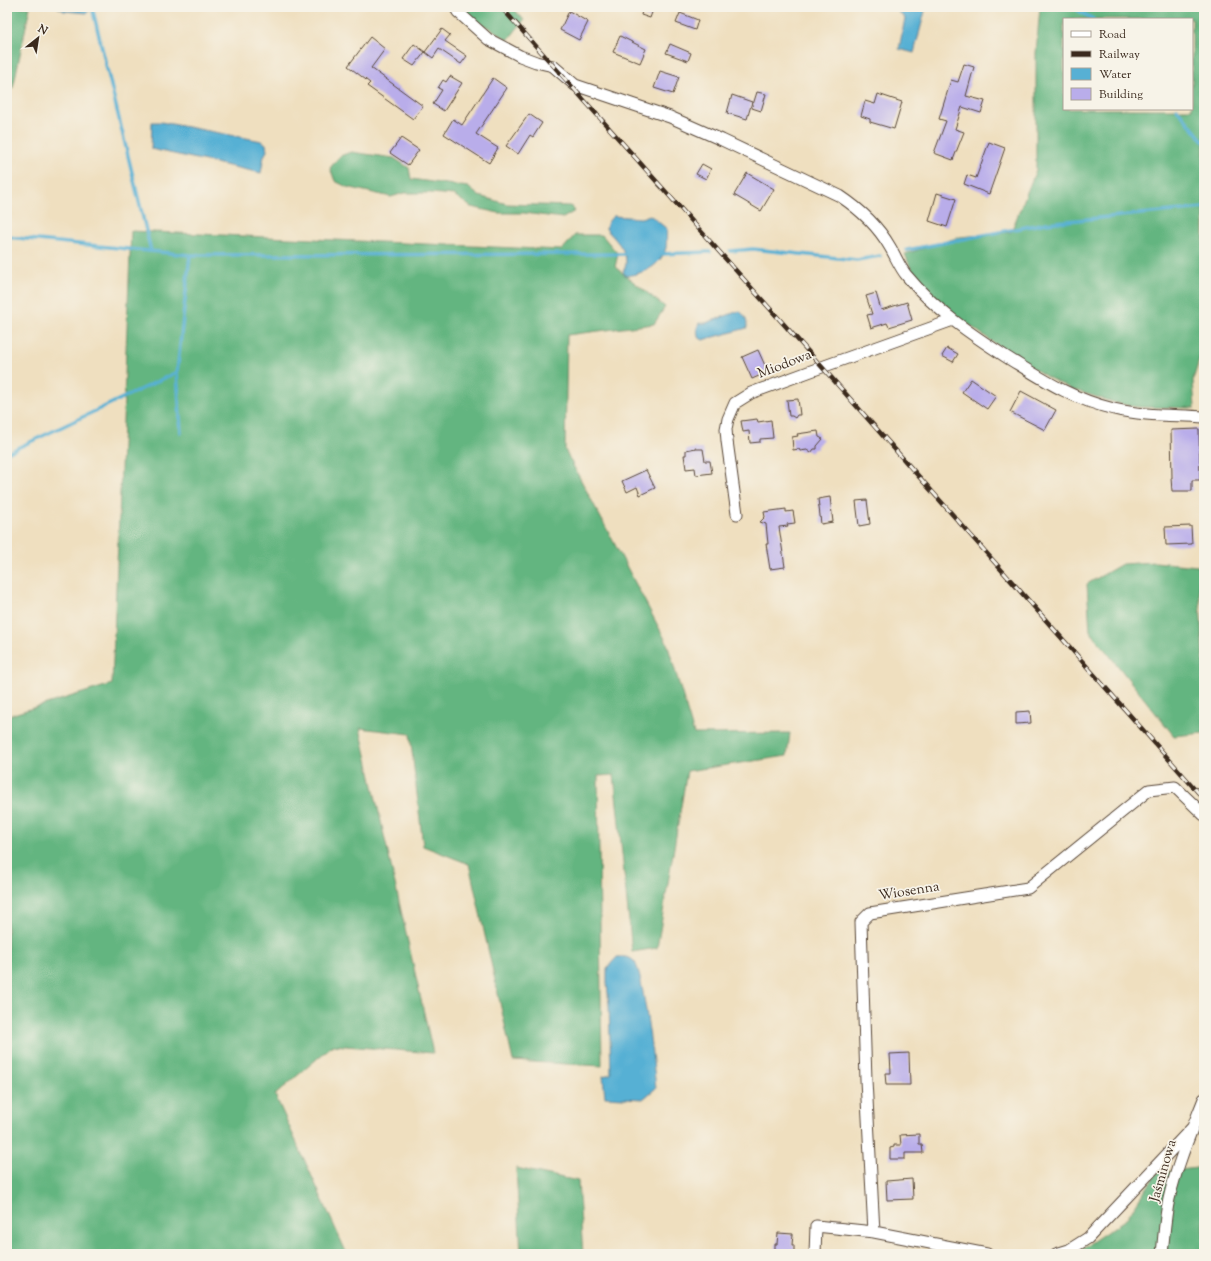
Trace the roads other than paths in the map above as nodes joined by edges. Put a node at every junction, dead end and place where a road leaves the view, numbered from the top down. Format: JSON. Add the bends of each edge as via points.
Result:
{"nodes":[{"id":1,"x":455,"y":7,"type":"edge"},
{"id":2,"x":953,"y":320,"type":"junction"},
{"id":3,"x":1204,"y":417,"type":"edge"},
{"id":4,"x":737,"y":514,"type":"dead end"},
{"id":5,"x":1204,"y":815,"type":"edge"},
{"id":6,"x":1204,"y":1099,"type":"edge"},
{"id":7,"x":1193,"y":1127,"type":"junction"},
{"id":8,"x":874,"y":1232,"type":"junction"},
{"id":9,"x":815,"y":1254,"type":"edge"},
{"id":10,"x":987,"y":1254,"type":"edge"},
{"id":11,"x":1056,"y":1254,"type":"edge"},
{"id":12,"x":1162,"y":1254,"type":"edge"}],
"edges":[{"from":1,"to":2,"type":"street","via":[[488,39],[520,56],[553,66],[574,85],[670,117],[840,196],[856,207],[879,230],[906,276]]},
{"from":2,"to":3,"type":"street","via":[[1045,381],[1091,403],[1137,413]]},
{"from":2,"to":4,"type":"street","name":"Miodowa","via":[[751,393],[735,404],[726,429]]},
{"from":5,"to":8,"type":"street","name":"Wiosenna","via":[[1175,787],[1149,790],[1028,888],[870,913],[862,922],[866,1080]]},
{"from":6,"to":7,"type":"street","name":"Jaśminowa"},
{"from":7,"to":11,"type":"street","via":[[1088,1238],[1069,1250]]},
{"from":7,"to":12,"type":"street","name":"Jaśminowa","via":[[1169,1200]]},
{"from":8,"to":9,"type":"street","via":[[816,1226]]},
{"from":8,"to":10,"type":"street"}]}
